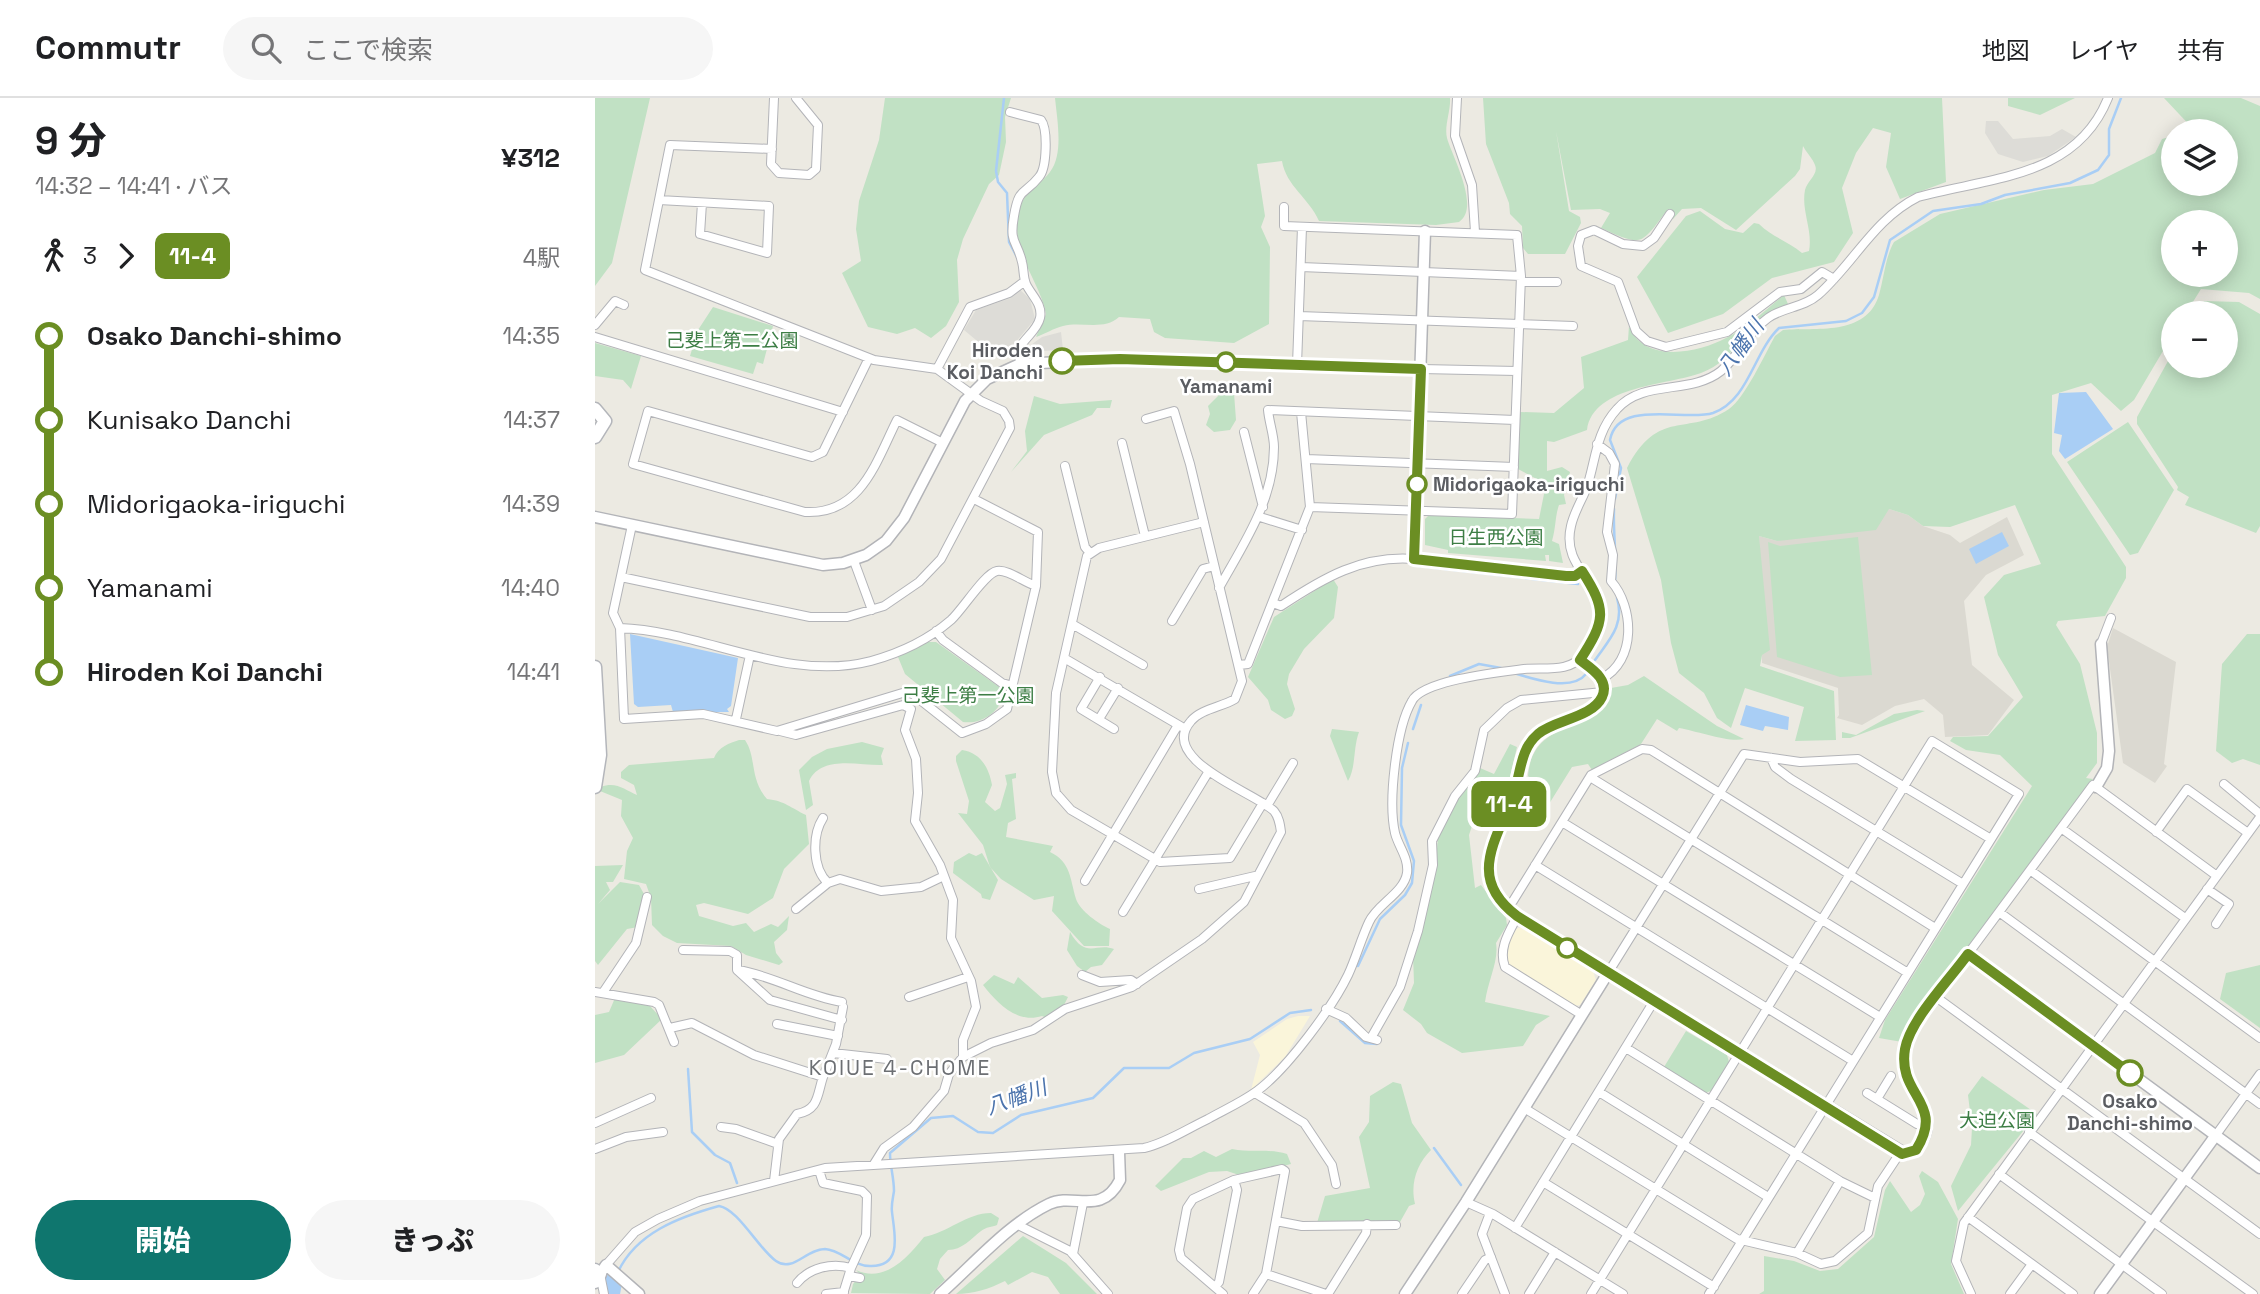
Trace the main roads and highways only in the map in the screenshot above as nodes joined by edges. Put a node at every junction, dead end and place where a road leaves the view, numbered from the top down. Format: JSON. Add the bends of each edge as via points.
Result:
{"nodes":[{"id":1,"x":595,"y":409,"type":"edge"},
{"id":2,"x":595,"y":437,"type":"edge"},
{"id":3,"x":595,"y":667,"type":"edge"},
{"id":4,"x":595,"y":787,"type":"edge"}],
"edges":[{"from":1,"to":2,"type":"main road","via":[[605,421]]},
{"from":3,"to":4,"type":"main road","via":[[600,755]]}]}
